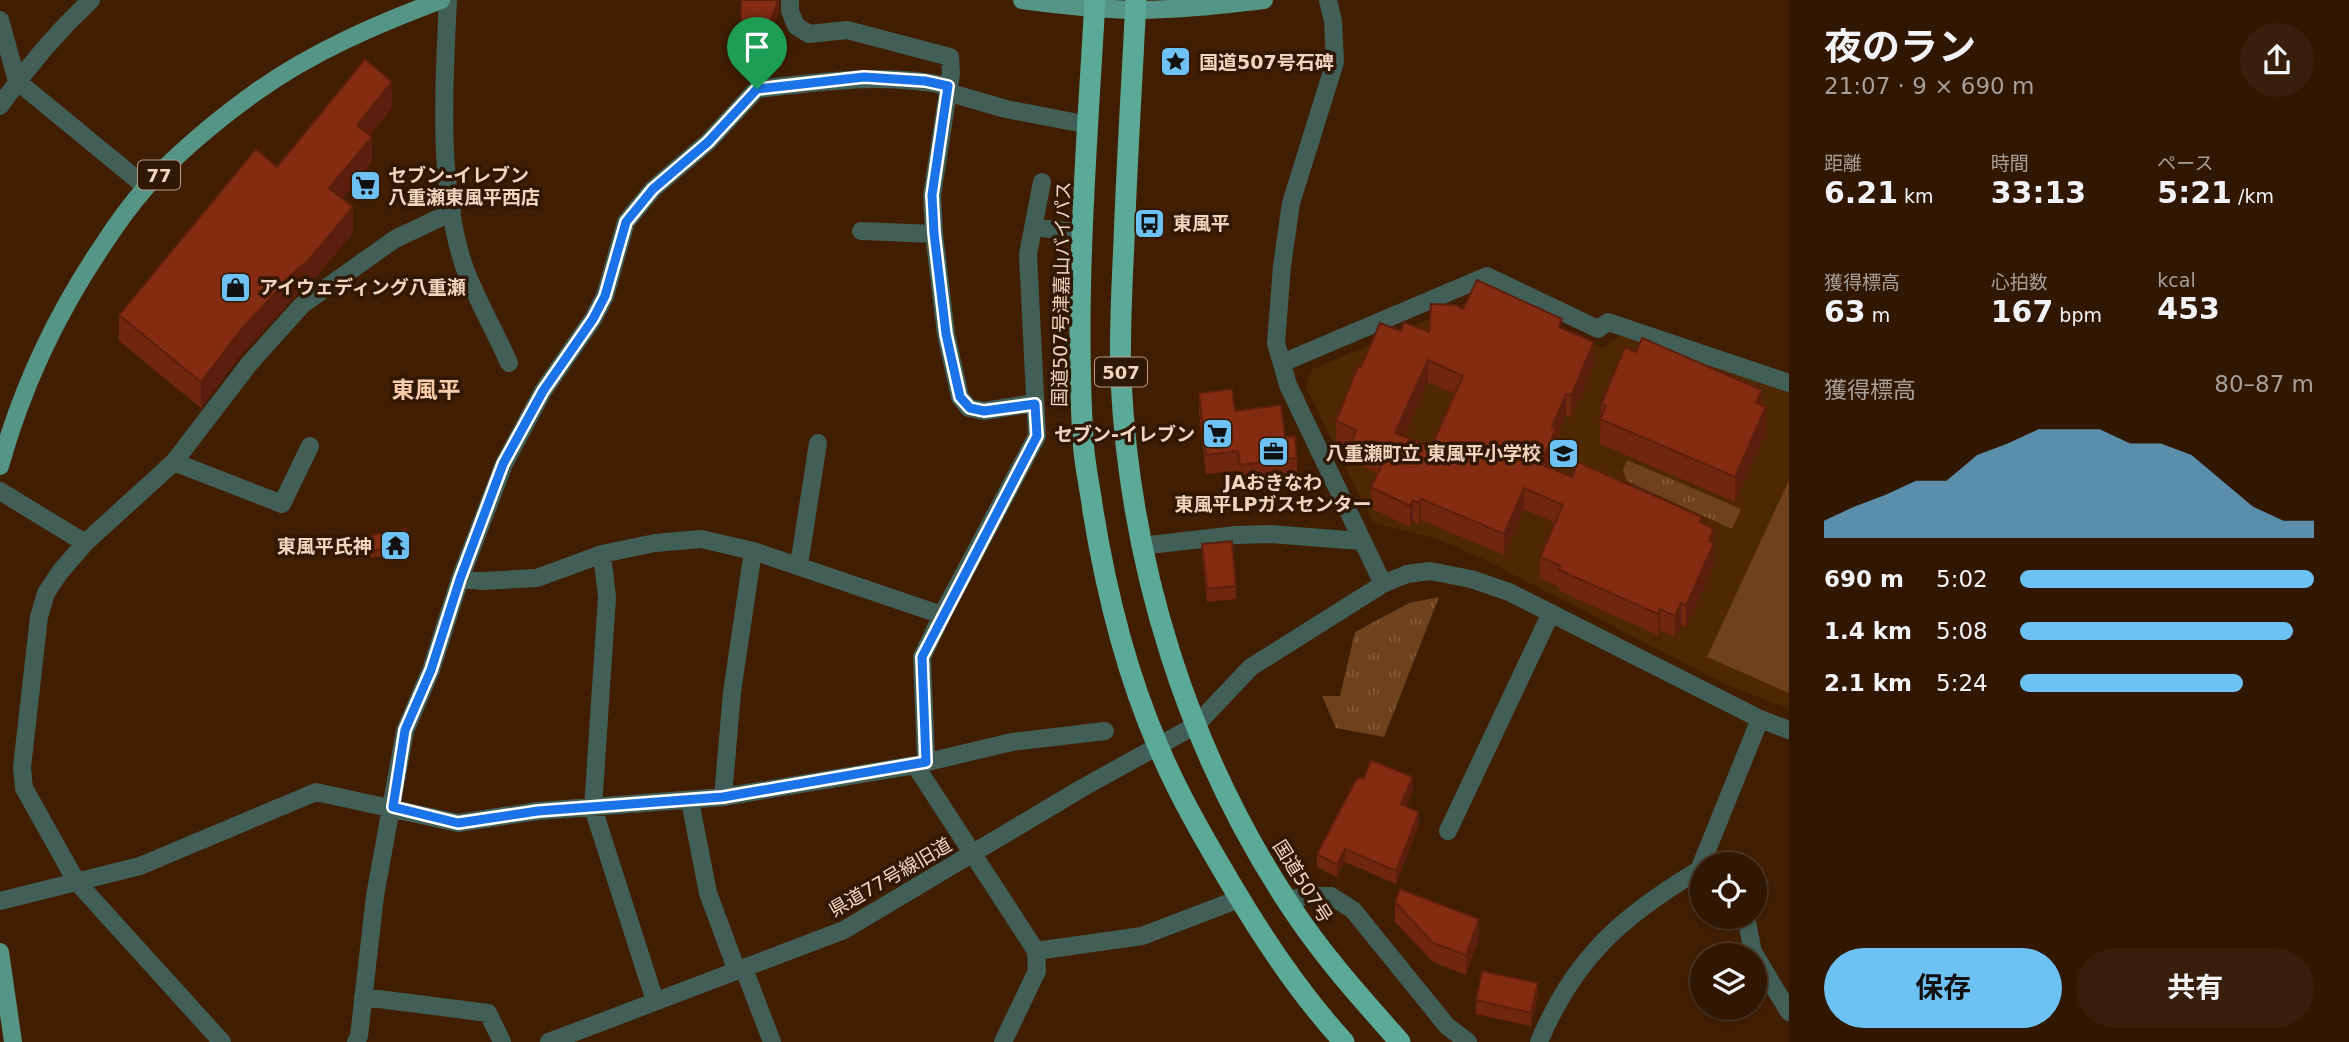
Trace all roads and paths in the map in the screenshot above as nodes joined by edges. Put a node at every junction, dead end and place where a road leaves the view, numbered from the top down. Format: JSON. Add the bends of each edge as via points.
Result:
{"nodes":[{"id":1,"x":91,"y":0,"type":"edge"},
{"id":2,"x":441,"y":0,"type":"edge"},
{"id":3,"x":448,"y":0,"type":"edge"},
{"id":4,"x":790,"y":0,"type":"edge"},
{"id":5,"x":1022,"y":0,"type":"edge"},
{"id":6,"x":1264,"y":0,"type":"edge"},
{"id":7,"x":1328,"y":0,"type":"edge"},
{"id":8,"x":1095,"y":4,"type":"edge"},
{"id":9,"x":1135,"y":5,"type":"edge"},
{"id":10,"x":0,"y":20,"type":"edge"},
{"id":11,"x":17,"y":81,"type":"junction"},
{"id":12,"x":948,"y":89,"type":"junction"},
{"id":13,"x":0,"y":106,"type":"edge"},
{"id":14,"x":1088,"y":125,"type":"junction"},
{"id":15,"x":1042,"y":182,"type":"dead end"},
{"id":16,"x":146,"y":187,"type":"junction"},
{"id":17,"x":452,"y":212,"type":"junction"},
{"id":18,"x":1034,"y":227,"type":"junction"},
{"id":19,"x":861,"y":231,"type":"dead end"},
{"id":20,"x":934,"y":233,"type":"junction"},
{"id":21,"x":1082,"y":233,"type":"junction"},
{"id":22,"x":509,"y":363,"type":"dead end"},
{"id":23,"x":1282,"y":363,"type":"junction"},
{"id":24,"x":1789,"y":383,"type":"edge"},
{"id":25,"x":1035,"y":404,"type":"junction"},
{"id":26,"x":818,"y":443,"type":"dead end"},
{"id":27,"x":310,"y":446,"type":"dead end"},
{"id":28,"x":174,"y":463,"type":"junction"},
{"id":29,"x":0,"y":466,"type":"edge"},
{"id":30,"x":0,"y":491,"type":"edge"},
{"id":31,"x":1360,"y":541,"type":"junction"},
{"id":32,"x":85,"y":543,"type":"junction"},
{"id":33,"x":1141,"y":546,"type":"junction"},
{"id":34,"x":753,"y":551,"type":"junction"},
{"id":35,"x":602,"y":554,"type":"junction"},
{"id":36,"x":799,"y":565,"type":"junction"},
{"id":37,"x":460,"y":579,"type":"junction"},
{"id":38,"x":1383,"y":584,"type":"junction"},
{"id":39,"x":1551,"y":613,"type":"junction"},
{"id":40,"x":942,"y":615,"type":"junction"},
{"id":41,"x":1760,"y":719,"type":"junction"},
{"id":42,"x":1196,"y":725,"type":"junction"},
{"id":43,"x":1789,"y":730,"type":"edge"},
{"id":44,"x":1105,"y":731,"type":"dead end"},
{"id":45,"x":1158,"y":747,"type":"junction"},
{"id":46,"x":920,"y":763,"type":"junction"},
{"id":47,"x":723,"y":797,"type":"junction"},
{"id":48,"x":690,"y":801,"type":"junction"},
{"id":49,"x":393,"y":807,"type":"junction"},
{"id":50,"x":593,"y":808,"type":"junction"},
{"id":51,"x":1448,"y":831,"type":"dead end"},
{"id":52,"x":1709,"y":852,"type":"edge"},
{"id":53,"x":974,"y":853,"type":"junction"},
{"id":54,"x":1690,"y":878,"type":"edge"},
{"id":55,"x":76,"y":881,"type":"junction"},
{"id":56,"x":1239,"y":899,"type":"junction"},
{"id":57,"x":1286,"y":900,"type":"junction"},
{"id":58,"x":0,"y":901,"type":"edge"},
{"id":59,"x":1748,"y":929,"type":"edge"},
{"id":60,"x":1036,"y":951,"type":"junction"},
{"id":61,"x":0,"y":953,"type":"edge"},
{"id":62,"x":741,"y":970,"type":"junction"},
{"id":63,"x":363,"y":996,"type":"junction"},
{"id":64,"x":655,"y":1002,"type":"junction"},
{"id":65,"x":1789,"y":1012,"type":"edge"},
{"id":66,"x":1466,"y":1041,"type":"edge"},
{"id":67,"x":13,"y":1042,"type":"edge"},
{"id":68,"x":222,"y":1042,"type":"edge"},
{"id":69,"x":356,"y":1042,"type":"edge"},
{"id":70,"x":502,"y":1042,"type":"edge"},
{"id":71,"x":550,"y":1042,"type":"edge"},
{"id":72,"x":772,"y":1042,"type":"edge"},
{"id":73,"x":1003,"y":1042,"type":"edge"},
{"id":74,"x":1344,"y":1042,"type":"edge"},
{"id":75,"x":1400,"y":1042,"type":"edge"},
{"id":76,"x":1539,"y":1042,"type":"edge"}],
"edges":[{"from":1,"to":11,"type":"street"},
{"from":2,"to":16,"type":"main road","number":"77","via":[[321,52],[257,91]]},
{"from":3,"to":17,"type":"street","via":[[445,145]]},
{"from":4,"to":12,"type":"street","via":[[796,26],[809,34],[847,30],[950,57]]},
{"from":5,"to":8,"type":"main road"},
{"from":6,"to":9,"type":"main road","via":[[1197,8]]},
{"from":7,"to":23,"type":"street","via":[[1335,62],[1291,204],[1276,343]]},
{"from":8,"to":9,"type":"main road"},
{"from":8,"to":14,"type":"highway","name":"国道507号津嘉山バイパス","number":"507"},
{"from":9,"to":33,"type":"highway","number":"507","via":[[1121,378],[1126,454]]},
{"from":10,"to":11,"type":"street"},
{"from":11,"to":13,"type":"street"},
{"from":11,"to":16,"type":"street"},
{"from":12,"to":14,"type":"street","via":[[1006,108]]},
{"from":12,"to":20,"type":"street","via":[[932,195]]},
{"from":12,"to":37,"type":"street","via":[[925,81],[864,77],[757,89],[708,142],[653,189],[626,222],[605,296],[593,319],[543,391],[503,464]]},
{"from":14,"to":21,"type":"highway","name":"国道507号津嘉山バイパス","number":"507"},
{"from":15,"to":18,"type":"street"},
{"from":16,"to":29,"type":"main road","number":"77","via":[[79,280],[50,334],[25,388]]},
{"from":17,"to":22,"type":"street","via":[[464,266]]},
{"from":17,"to":28,"type":"street","via":[[395,239],[303,305],[249,364]]},
{"from":18,"to":21,"type":"street"},
{"from":18,"to":25,"type":"street","via":[[1028,254]]},
{"from":19,"to":20,"type":"street"},
{"from":20,"to":25,"type":"street","via":[[946,334],[960,397],[970,408],[984,411]]},
{"from":21,"to":45,"type":"highway","name":"国道507号津嘉山バイパス","number":"507","via":[[1083,443],[1100,558]]},
{"from":23,"to":24,"type":"street","via":[[1487,276],[1598,329],[1608,321]]},
{"from":23,"to":31,"type":"street"},
{"from":25,"to":40,"type":"street","via":[[1037,436]]},
{"from":26,"to":36,"type":"street"},
{"from":27,"to":28,"type":"street","via":[[282,504]]},
{"from":28,"to":32,"type":"street"},
{"from":30,"to":32,"type":"street"},
{"from":31,"to":33,"type":"street","via":[[1236,534]]},
{"from":31,"to":38,"type":"street"},
{"from":32,"to":55,"type":"street","via":[[46,593],[39,617],[22,767],[24,788]]},
{"from":33,"to":42,"type":"highway","number":"507"},
{"from":34,"to":35,"type":"street","via":[[701,539]]},
{"from":34,"to":36,"type":"street"},
{"from":34,"to":47,"type":"street","via":[[732,692]]},
{"from":35,"to":37,"type":"street","via":[[537,578]]},
{"from":35,"to":50,"type":"street","via":[[607,597]]},
{"from":36,"to":40,"type":"street"},
{"from":37,"to":49,"type":"street","via":[[431,670],[405,730]]},
{"from":38,"to":39,"type":"street","name":"県道77号線旧道","via":[[1407,574],[1444,573],[1509,592]]},
{"from":38,"to":42,"type":"street","name":"県道77号線旧道","via":[[1251,667]]},
{"from":39,"to":41,"type":"street","name":"県道77号線旧道"},
{"from":39,"to":51,"type":"street"},
{"from":40,"to":46,"type":"street","via":[[922,657]]},
{"from":41,"to":43,"type":"street","name":"県道77号線旧道"},
{"from":41,"to":52,"type":"street"},
{"from":42,"to":45,"type":"street","name":"県道77号線旧道"},
{"from":42,"to":57,"type":"highway","name":"国道507号","number":"507","via":[[1242,824]]},
{"from":44,"to":46,"type":"street","via":[[1012,742]]},
{"from":45,"to":53,"type":"street","name":"県道77号線旧道"},
{"from":45,"to":56,"type":"highway","number":"507"},
{"from":46,"to":47,"type":"street"},
{"from":46,"to":53,"type":"street"},
{"from":47,"to":48,"type":"street"},
{"from":48,"to":50,"type":"street"},
{"from":48,"to":62,"type":"street","via":[[708,893]]},
{"from":49,"to":50,"type":"street","via":[[458,823]]},
{"from":49,"to":55,"type":"street","via":[[316,792],[140,866]]},
{"from":49,"to":63,"type":"street","via":[[375,896]]},
{"from":50,"to":64,"type":"street"},
{"from":53,"to":60,"type":"street"},
{"from":53,"to":62,"type":"street","name":"県道77号線旧道","via":[[844,930]]},
{"from":54,"to":76,"type":"street","via":[[1611,931],[1570,980]]},
{"from":55,"to":58,"type":"street"},
{"from":55,"to":68,"type":"street"},
{"from":56,"to":60,"type":"street","via":[[1142,936]]},
{"from":56,"to":74,"type":"highway","number":"507","via":[[1292,979]]},
{"from":57,"to":66,"type":"street","via":[[1331,895],[1353,910],[1447,1026]]},
{"from":57,"to":75,"type":"highway","name":"国道507号","number":"507","via":[[1320,948]]},
{"from":59,"to":65,"type":"street","via":[[1753,952]]},
{"from":60,"to":73,"type":"street","via":[[1037,971]]},
{"from":61,"to":67,"type":"main road"},
{"from":62,"to":64,"type":"street","name":"県道77号線旧道"},
{"from":62,"to":72,"type":"street"},
{"from":63,"to":69,"type":"street"},
{"from":63,"to":70,"type":"street","via":[[488,1013]]},
{"from":64,"to":71,"type":"street","name":"県道77号線旧道"}]}
